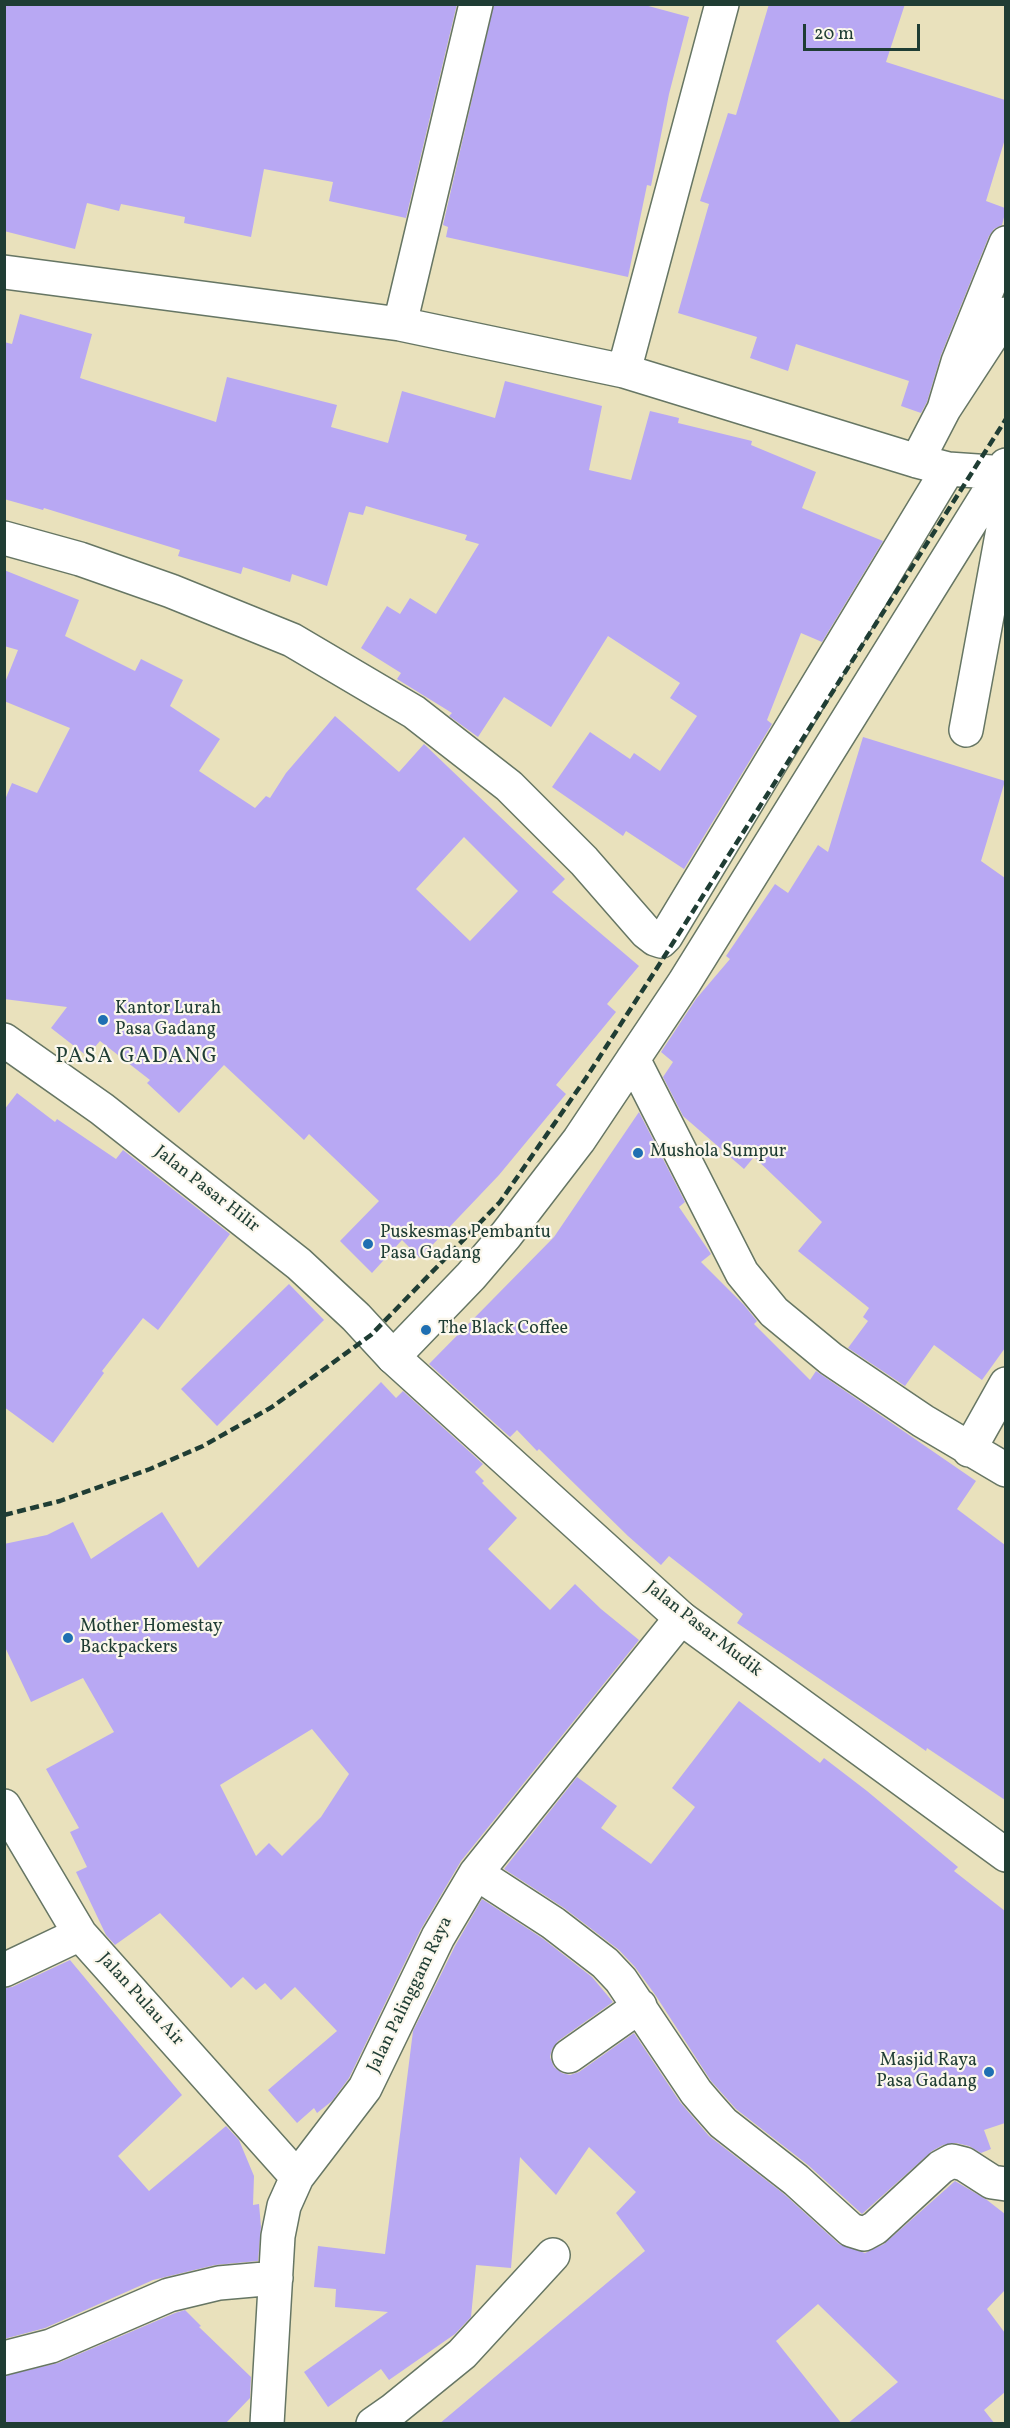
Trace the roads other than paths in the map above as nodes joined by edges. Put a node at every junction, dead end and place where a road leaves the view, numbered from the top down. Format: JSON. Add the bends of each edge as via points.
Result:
{"nodes":[{"id":1,"x":476,"y":4,"type":"edge"},
{"id":2,"x":722,"y":4,"type":"edge"},
{"id":3,"x":1005,"y":243,"type":"edge"},
{"id":4,"x":4,"y":272,"type":"edge"},
{"id":5,"x":1005,"y":314,"type":"edge"},
{"id":6,"x":400,"y":324,"type":"junction"},
{"id":7,"x":624,"y":372,"type":"junction"},
{"id":8,"x":944,"y":409,"type":"junction"},
{"id":9,"x":917,"y":461,"type":"junction"},
{"id":10,"x":948,"y":469,"type":"junction"},
{"id":11,"x":1004,"y":470,"type":"edge"},
{"id":12,"x":1005,"y":513,"type":"edge"},
{"id":13,"x":4,"y":538,"type":"edge"},
{"id":14,"x":966,"y":730,"type":"dead end"},
{"id":15,"x":4,"y":1040,"type":"edge"},
{"id":16,"x":633,"y":1059,"type":"junction"},
{"id":17,"x":393,"y":1357,"type":"junction"},
{"id":18,"x":1005,"y":1384,"type":"edge"},
{"id":19,"x":969,"y":1450,"type":"junction"},
{"id":20,"x":1005,"y":1470,"type":"edge"},
{"id":21,"x":681,"y":1618,"type":"junction"},
{"id":22,"x":4,"y":1806,"type":"edge"},
{"id":23,"x":1005,"y":1855,"type":"edge"},
{"id":24,"x":476,"y":1873,"type":"junction"},
{"id":25,"x":80,"y":1934,"type":"junction"},
{"id":26,"x":4,"y":1970,"type":"edge"},
{"id":27,"x":640,"y":2006,"type":"junction"},
{"id":28,"x":569,"y":2056,"type":"dead end"},
{"id":29,"x":297,"y":2177,"type":"junction"},
{"id":30,"x":1005,"y":2184,"type":"edge"},
{"id":31,"x":553,"y":2255,"type":"dead end"},
{"id":32,"x":276,"y":2278,"type":"junction"},
{"id":33,"x":4,"y":2358,"type":"edge"},
{"id":34,"x":267,"y":2424,"type":"edge"},
{"id":35,"x":373,"y":2424,"type":"edge"}],
"edges":[{"from":1,"to":6,"type":"street"},
{"from":2,"to":7,"type":"street"},
{"from":3,"to":8,"type":"street","via":[[958,362]]},
{"from":4,"to":6,"type":"street"},
{"from":5,"to":8,"type":"street"},
{"from":6,"to":7,"type":"street"},
{"from":7,"to":9,"type":"street"},
{"from":8,"to":9,"type":"street"},
{"from":9,"to":10,"type":"street"},
{"from":10,"to":11,"type":"street"},
{"from":10,"to":13,"type":"street","via":[[661,940],[646,932],[584,861],[509,786],[414,712],[292,640],[171,591]]},
{"from":11,"to":16,"type":"street"},
{"from":12,"to":14,"type":"street"},
{"from":15,"to":17,"type":"street","name":"Jalan Pasar Hilir","via":[[102,1109],[299,1264]]},
{"from":16,"to":17,"type":"street","via":[[579,1140],[513,1227]]},
{"from":16,"to":19,"type":"street","via":[[742,1273],[755,1291],[831,1359]]},
{"from":17,"to":21,"type":"street","name":"Jalan Pasar Mudik"},
{"from":18,"to":19,"type":"street"},
{"from":19,"to":20,"type":"street"},
{"from":21,"to":23,"type":"street","name":"Jalan Pasar Mudik"},
{"from":21,"to":24,"type":"street","name":"Jalan Palinggam Raya"},
{"from":22,"to":25,"type":"street","name":"Jalan Pulau Air"},
{"from":24,"to":27,"type":"street","via":[[591,1951],[621,1980]]},
{"from":24,"to":29,"type":"street","name":"Jalan Palinggam Raya","via":[[438,1937],[364,2088]]},
{"from":25,"to":26,"type":"street"},
{"from":25,"to":29,"type":"street","name":"Jalan Pulau Air"},
{"from":27,"to":28,"type":"street"},
{"from":27,"to":30,"type":"street","via":[[696,2092],[723,2122],[851,2230],[864,2234],[875,2228],[940,2167],[952,2161],[992,2182]]},
{"from":29,"to":32,"type":"street","name":"Jalan Palinggam Raya","via":[[284,2206]]},
{"from":31,"to":35,"type":"street","via":[[462,2354]]},
{"from":32,"to":33,"type":"street","via":[[219,2283],[178,2293],[51,2346]]},
{"from":32,"to":34,"type":"street","name":"Jalan Palinggam Raya"}]}
